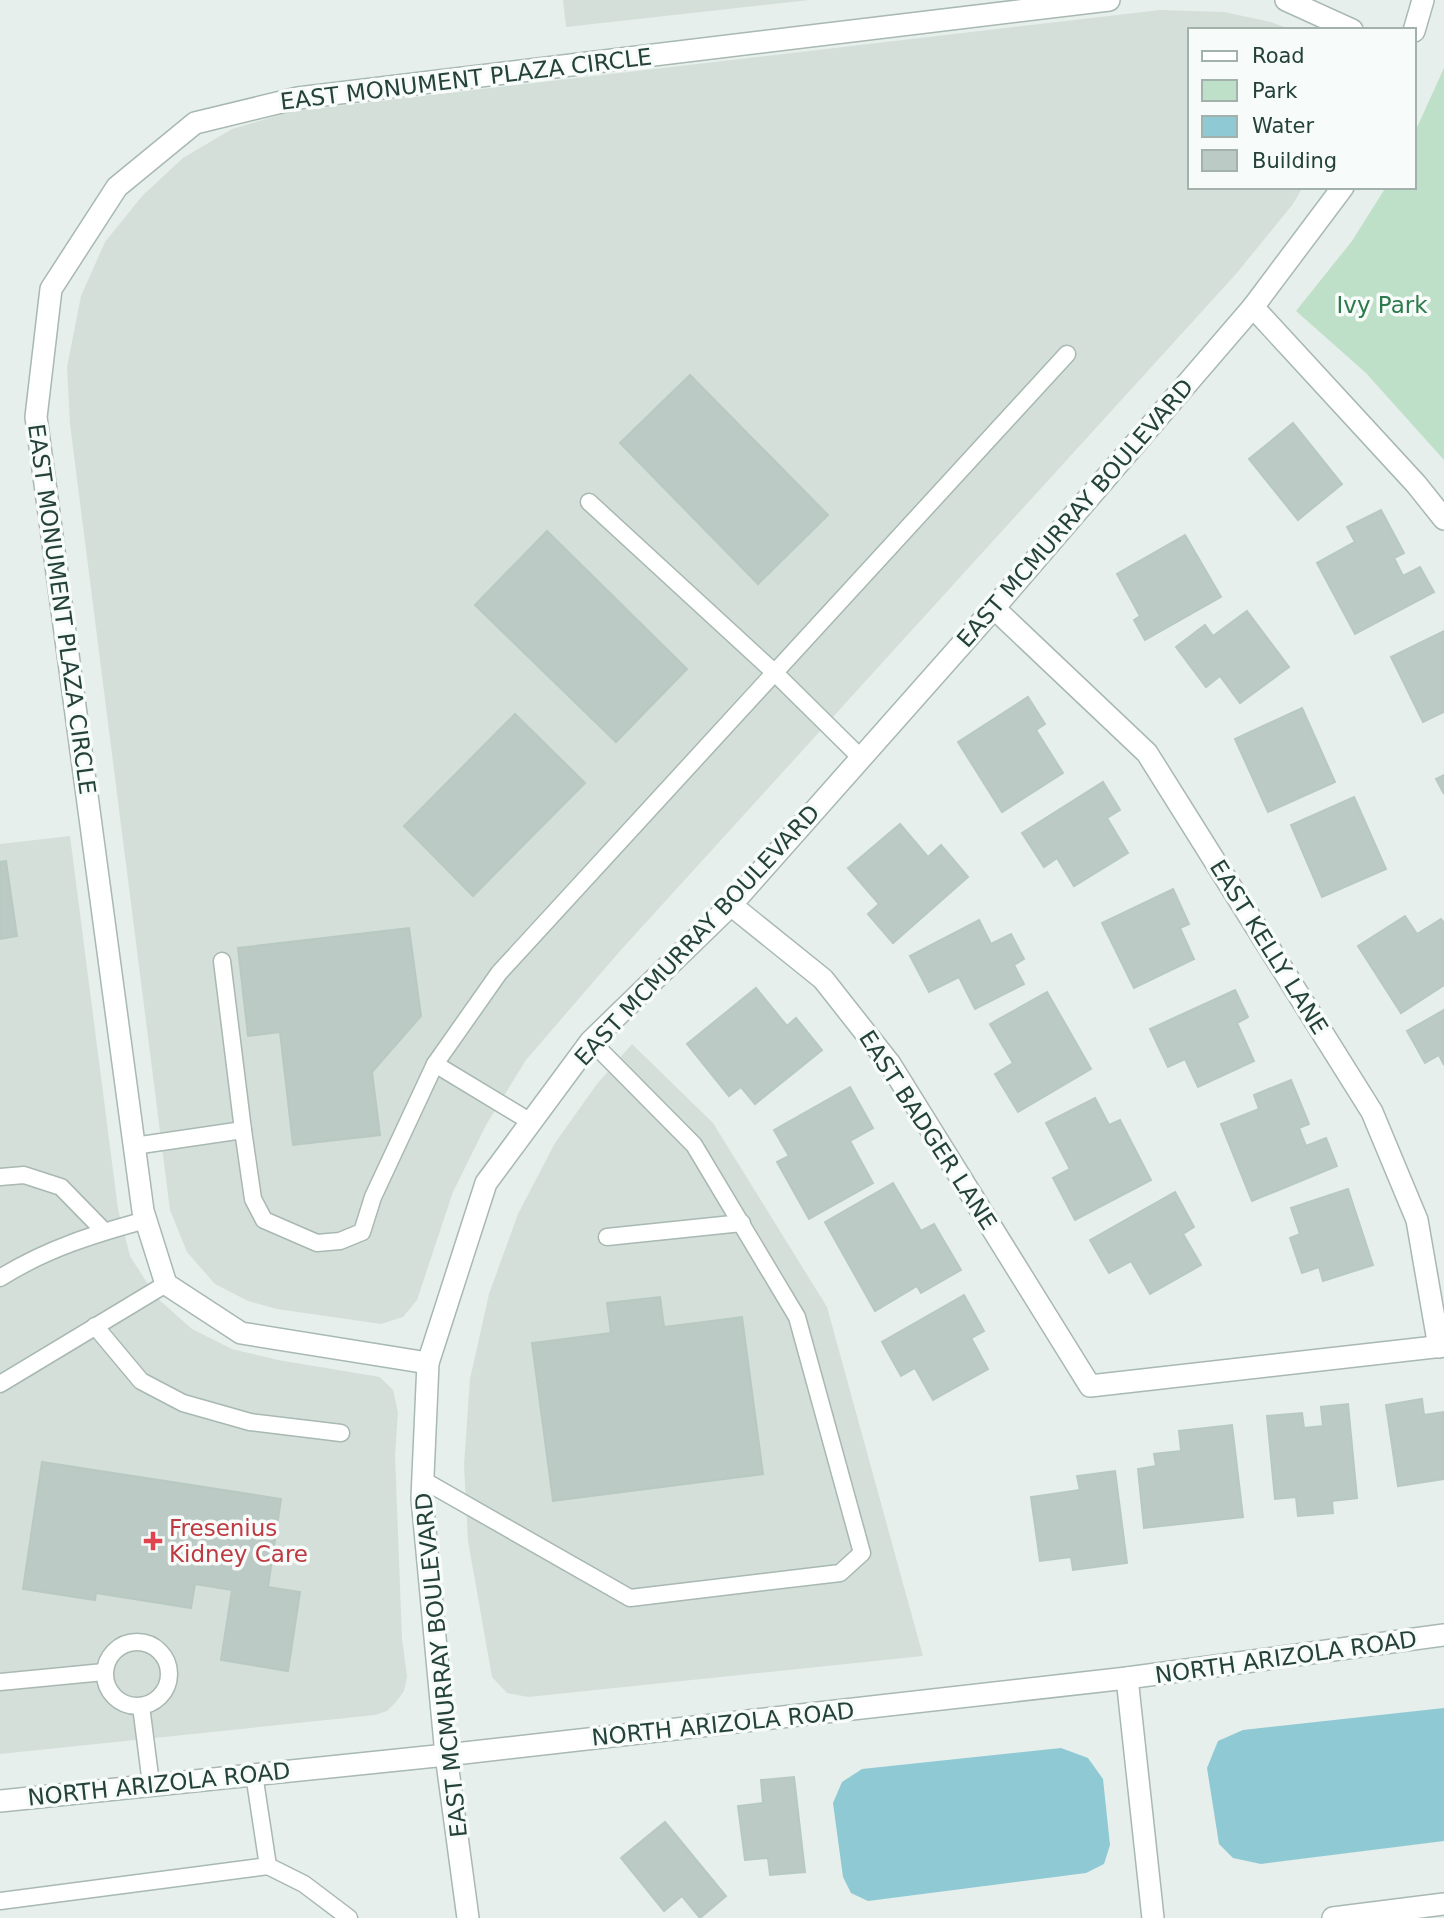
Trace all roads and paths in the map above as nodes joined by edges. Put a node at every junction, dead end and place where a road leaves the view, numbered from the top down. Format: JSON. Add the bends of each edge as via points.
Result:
{"nodes":[{"id":1,"x":1109,"y":0,"type":"edge"},
{"id":2,"x":1286,"y":0,"type":"edge"},
{"id":3,"x":1423,"y":0,"type":"edge"},
{"id":4,"x":1348,"y":28,"type":"edge"},
{"id":5,"x":1415,"y":28,"type":"edge"},
{"id":6,"x":1342,"y":189,"type":"edge"},
{"id":7,"x":1253,"y":307,"type":"junction"},
{"id":8,"x":1068,"y":354,"type":"dead end"},
{"id":9,"x":589,"y":502,"type":"dead end"},
{"id":10,"x":1444,"y":519,"type":"edge"},
{"id":11,"x":993,"y":608,"type":"junction"},
{"id":12,"x":775,"y":673,"type":"junction"},
{"id":13,"x":860,"y":758,"type":"junction"},
{"id":14,"x":731,"y":905,"type":"junction"},
{"id":15,"x":222,"y":961,"type":"dead end"},
{"id":16,"x":591,"y":1041,"type":"junction"},
{"id":17,"x":435,"y":1064,"type":"junction"},
{"id":18,"x":531,"y":1122,"type":"junction"},
{"id":19,"x":243,"y":1130,"type":"junction"},
{"id":20,"x":134,"y":1146,"type":"junction"},
{"id":21,"x":0,"y":1177,"type":"edge"},
{"id":22,"x":146,"y":1220,"type":"junction"},
{"id":23,"x":742,"y":1223,"type":"junction"},
{"id":24,"x":104,"y":1231,"type":"junction"},
{"id":25,"x":607,"y":1237,"type":"dead end"},
{"id":26,"x":0,"y":1278,"type":"edge"},
{"id":27,"x":166,"y":1283,"type":"junction"},
{"id":28,"x":95,"y":1326,"type":"junction"},
{"id":29,"x":1441,"y":1347,"type":"edge"},
{"id":30,"x":428,"y":1363,"type":"junction"},
{"id":31,"x":0,"y":1384,"type":"edge"},
{"id":32,"x":341,"y":1433,"type":"dead end"},
{"id":33,"x":423,"y":1480,"type":"junction"},
{"id":34,"x":1444,"y":1635,"type":"edge"},
{"id":35,"x":104,"y":1672,"type":"junction"},
{"id":36,"x":1127,"y":1678,"type":"junction"},
{"id":37,"x":0,"y":1682,"type":"edge"},
{"id":38,"x":141,"y":1706,"type":"junction"},
{"id":39,"x":446,"y":1755,"type":"junction"},
{"id":40,"x":254,"y":1774,"type":"junction"},
{"id":41,"x":151,"y":1784,"type":"junction"},
{"id":42,"x":0,"y":1801,"type":"edge"},
{"id":43,"x":268,"y":1867,"type":"junction"},
{"id":44,"x":0,"y":1901,"type":"edge"},
{"id":45,"x":1444,"y":1904,"type":"edge"},
{"id":46,"x":349,"y":1918,"type":"edge"},
{"id":47,"x":468,"y":1918,"type":"edge"},
{"id":48,"x":1153,"y":1918,"type":"edge"},
{"id":49,"x":1333,"y":1918,"type":"edge"}],
"edges":[{"from":1,"to":20,"type":"street","name":"EAST MONUMENT PLAZA CIRCLE","via":[[298,98],[195,124],[117,187],[51,289],[36,417]]},
{"from":2,"to":4,"type":"street"},
{"from":3,"to":5,"type":"street"},
{"from":6,"to":7,"type":"street","name":"EAST MCMURRAY BOULEVARD"},
{"from":7,"to":10,"type":"street"},
{"from":7,"to":11,"type":"street","name":"EAST MCMURRAY BOULEVARD"},
{"from":8,"to":12,"type":"lane"},
{"from":9,"to":12,"type":"lane"},
{"from":11,"to":13,"type":"street","name":"EAST MCMURRAY BOULEVARD"},
{"from":11,"to":29,"type":"street","name":"EAST KELLY LANE","via":[[1147,753],[1372,1112],[1417,1220]]},
{"from":12,"to":13,"type":"lane"},
{"from":12,"to":17,"type":"lane","via":[[499,973]]},
{"from":13,"to":14,"type":"street","name":"EAST MCMURRAY BOULEVARD"},
{"from":14,"to":16,"type":"street","name":"EAST MCMURRAY BOULEVARD"},
{"from":14,"to":29,"type":"street","name":"EAST BADGER LANE","via":[[822,979],[890,1064],[1090,1386]]},
{"from":15,"to":19,"type":"lane"},
{"from":16,"to":18,"type":"street","name":"EAST MCMURRAY BOULEVARD"},
{"from":16,"to":23,"type":"lane","via":[[694,1145]]},
{"from":17,"to":18,"type":"lane"},
{"from":17,"to":19,"type":"lane","via":[[373,1197],[362,1232],[340,1241],[317,1243],[264,1220],[253,1199]]},
{"from":18,"to":30,"type":"street","name":"EAST MCMURRAY BOULEVARD","via":[[486,1183]]},
{"from":19,"to":20,"type":"lane"},
{"from":20,"to":22,"type":"street","name":"EAST MONUMENT PLAZA CIRCLE"},
{"from":21,"to":24,"type":"lane","via":[[24,1175],[61,1187]]},
{"from":22,"to":24,"type":"lane"},
{"from":22,"to":27,"type":"street","name":"EAST MONUMENT PLAZA CIRCLE"},
{"from":23,"to":25,"type":"lane"},
{"from":23,"to":33,"type":"lane","via":[[797,1317],[862,1553],[840,1573],[630,1598]]},
{"from":24,"to":26,"type":"lane","via":[[31,1259]]},
{"from":27,"to":28,"type":"lane"},
{"from":27,"to":30,"type":"street","via":[[241,1333]]},
{"from":28,"to":31,"type":"lane"},
{"from":28,"to":32,"type":"lane","via":[[141,1381],[183,1403],[250,1422]]},
{"from":30,"to":33,"type":"street","name":"EAST MCMURRAY BOULEVARD"},
{"from":33,"to":39,"type":"street","name":"EAST MCMURRAY BOULEVARD"},
{"from":34,"to":36,"type":"street","name":"NORTH ARIZOLA ROAD"},
{"from":35,"to":37,"type":"lane"},
{"from":35,"to":38,"type":"lane","via":[[115,1698]]},
{"from":35,"to":38,"type":"lane","via":[[113,1651],[122,1644],[133,1641],[155,1646],[168,1664],[167,1686],[152,1703]]},
{"from":36,"to":39,"type":"street","name":"NORTH ARIZOLA ROAD"},
{"from":36,"to":48,"type":"street"},
{"from":38,"to":41,"type":"lane"},
{"from":39,"to":40,"type":"street","name":"NORTH ARIZOLA ROAD"},
{"from":39,"to":47,"type":"street","name":"EAST MCMURRAY BOULEVARD"},
{"from":40,"to":41,"type":"street","name":"NORTH ARIZOLA ROAD"},
{"from":40,"to":43,"type":"lane"},
{"from":41,"to":42,"type":"street","name":"NORTH ARIZOLA ROAD"},
{"from":43,"to":44,"type":"lane"},
{"from":43,"to":46,"type":"lane","via":[[304,1884]]},
{"from":45,"to":49,"type":"street"}]}
